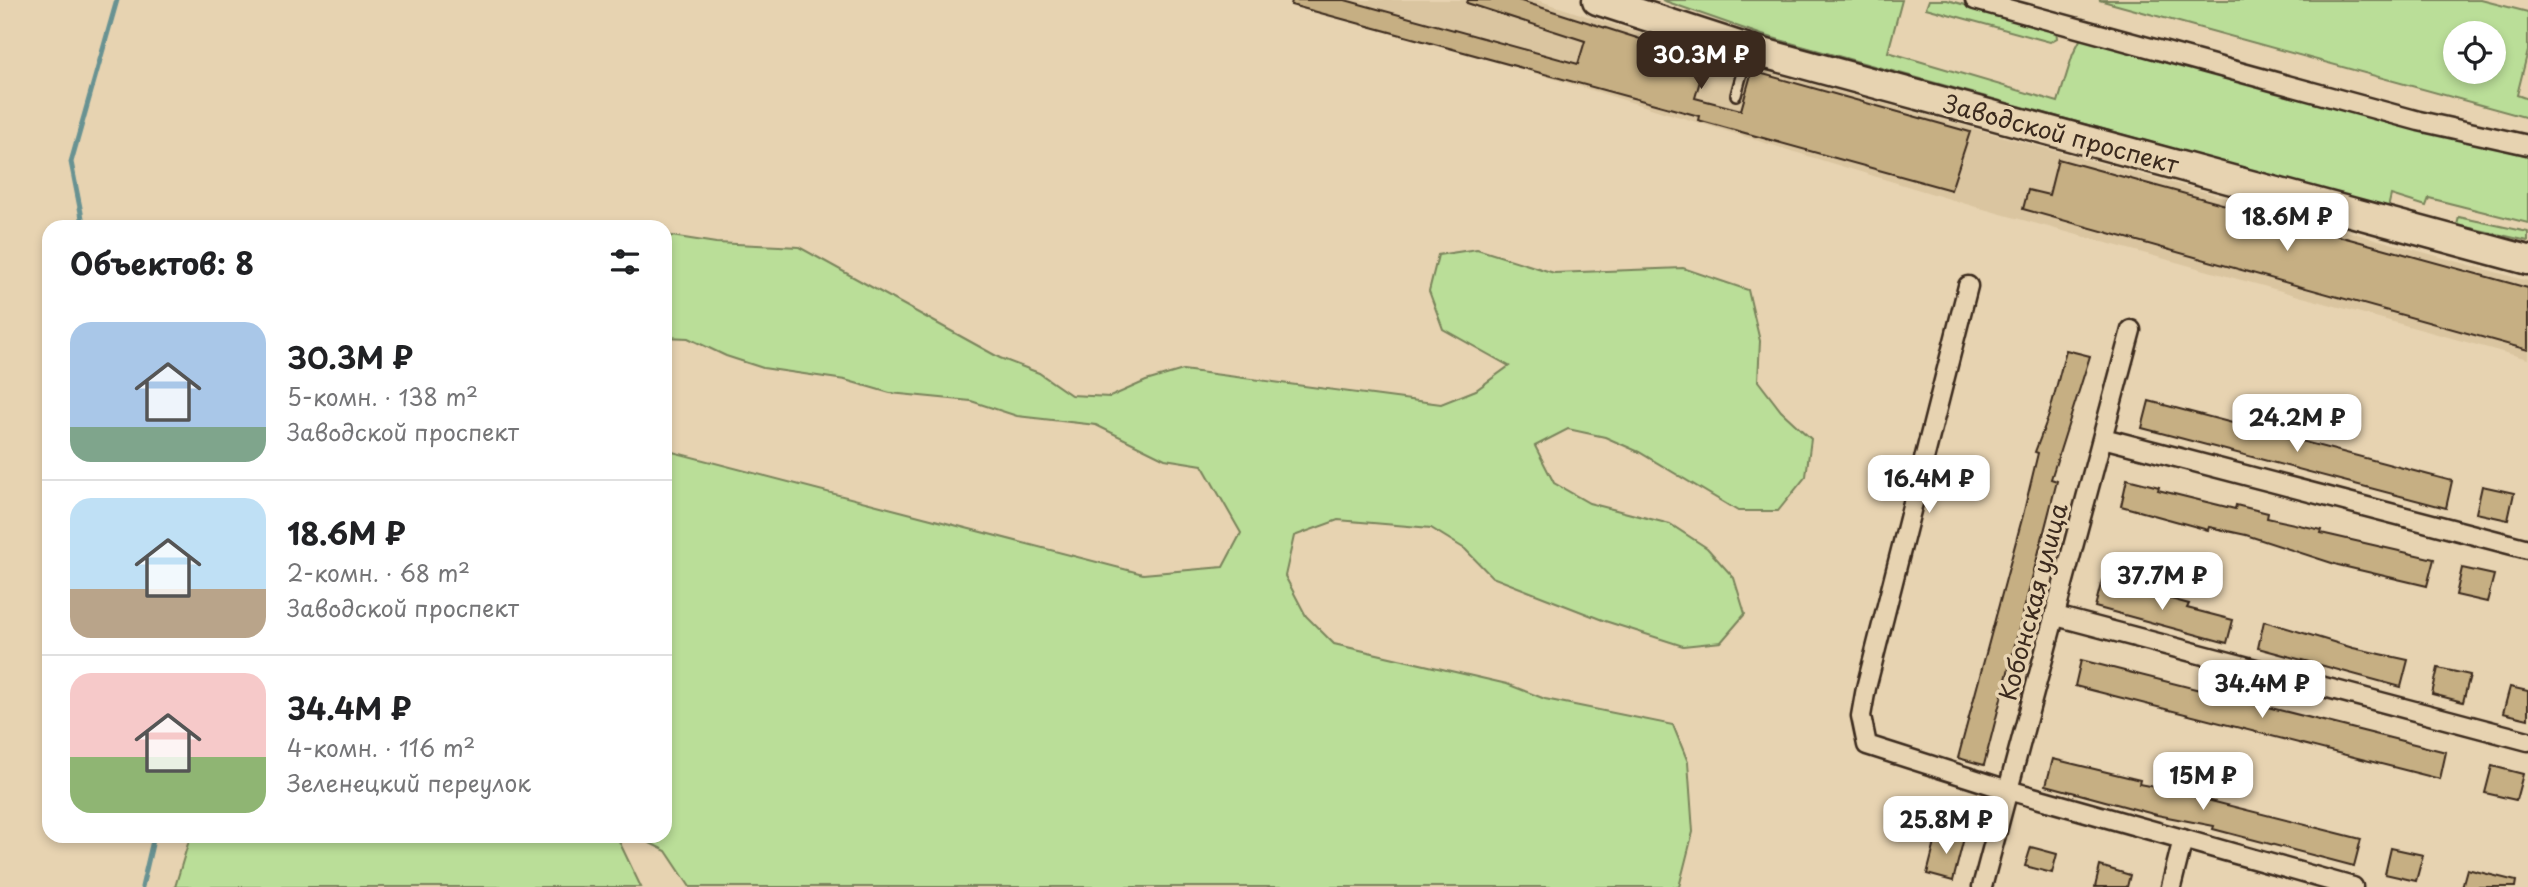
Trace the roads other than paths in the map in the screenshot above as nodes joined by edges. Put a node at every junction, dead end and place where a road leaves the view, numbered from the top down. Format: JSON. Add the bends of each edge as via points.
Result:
{"nodes":[{"id":1,"x":1598,"y":0,"type":"edge"},
{"id":2,"x":1975,"y":0,"type":"edge"},
{"id":3,"x":1748,"y":49,"type":"junction"},
{"id":4,"x":1736,"y":95,"type":"dead end"},
{"id":5,"x":2528,"y":145,"type":"edge"},
{"id":6,"x":2528,"y":260,"type":"edge"},
{"id":7,"x":1968,"y":286,"type":"dead end"},
{"id":8,"x":2131,"y":330,"type":"dead end"},
{"id":9,"x":2103,"y":438,"type":"junction"},
{"id":10,"x":2528,"y":548,"type":"edge"},
{"id":11,"x":2056,"y":616,"type":"junction"},
{"id":12,"x":2528,"y":741,"type":"edge"},
{"id":13,"x":2008,"y":790,"type":"junction"},
{"id":14,"x":2183,"y":839,"type":"junction"},
{"id":15,"x":1983,"y":887,"type":"edge"},
{"id":16,"x":2171,"y":887,"type":"edge"},
{"id":17,"x":2353,"y":887,"type":"edge"}],
"edges":[{"from":1,"to":3,"type":"main road","name":"Заводской проспект"},
{"from":2,"to":5,"type":"street","via":[[2408,118]]},
{"from":3,"to":4,"type":"lane"},
{"from":3,"to":6,"type":"main road","name":"Заводской проспект"},
{"from":7,"to":13,"type":"street","via":[[1861,716],[1867,744]]},
{"from":8,"to":9,"type":"street","name":"Кобонская улица"},
{"from":9,"to":10,"type":"street"},
{"from":9,"to":11,"type":"street","name":"Кобонская улица"},
{"from":11,"to":12,"type":"street"},
{"from":11,"to":13,"type":"street","name":"Кобонская улица"},
{"from":13,"to":14,"type":"street"},
{"from":13,"to":15,"type":"street","name":"Кобонская улица"},
{"from":14,"to":16,"type":"street"},
{"from":14,"to":17,"type":"street"}]}
